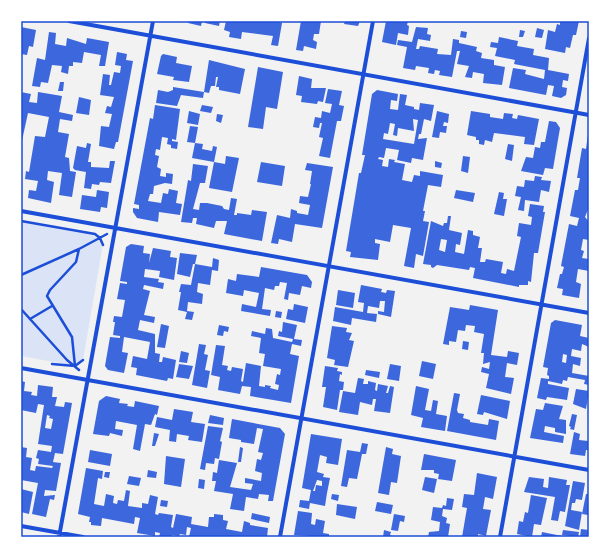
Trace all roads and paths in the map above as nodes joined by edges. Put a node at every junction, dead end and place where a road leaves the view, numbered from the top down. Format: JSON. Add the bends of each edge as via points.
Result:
{"nodes":[{"id":1,"x":69,"y":21,"type":"edge"},
{"id":2,"x":153,"y":21,"type":"edge"},
{"id":3,"x":373,"y":21,"type":"edge"},
{"id":4,"x":151,"y":35,"type":"junction"},
{"id":5,"x":589,"y":38,"type":"edge"},
{"id":6,"x":364,"y":74,"type":"junction"},
{"id":7,"x":576,"y":113,"type":"junction"},
{"id":8,"x":589,"y":115,"type":"edge"},
{"id":9,"x":21,"y":212,"type":"edge"},
{"id":10,"x":21,"y":221,"type":"edge"},
{"id":11,"x":116,"y":228,"type":"junction"},
{"id":12,"x":100,"y":238,"type":"junction"},
{"id":13,"x":79,"y":249,"type":"junction"},
{"id":14,"x":328,"y":266,"type":"junction"},
{"id":15,"x":21,"y":275,"type":"edge"},
{"id":16,"x":542,"y":304,"type":"junction"},
{"id":17,"x":52,"y":306,"type":"junction"},
{"id":18,"x":21,"y":309,"type":"edge"},
{"id":19,"x":589,"y":313,"type":"edge"},
{"id":20,"x":30,"y":320,"type":"junction"},
{"id":21,"x":51,"y":364,"type":"dead end"},
{"id":22,"x":75,"y":366,"type":"junction"},
{"id":23,"x":21,"y":368,"type":"edge"},
{"id":24,"x":89,"y":380,"type":"junction"},
{"id":25,"x":302,"y":420,"type":"junction"},
{"id":26,"x":515,"y":456,"type":"junction"},
{"id":27,"x":589,"y":470,"type":"edge"},
{"id":28,"x":21,"y":526,"type":"edge"},
{"id":29,"x":60,"y":535,"type":"edge"},
{"id":30,"x":83,"y":537,"type":"edge"},
{"id":31,"x":280,"y":537,"type":"edge"},
{"id":32,"x":500,"y":537,"type":"edge"}],
"edges":[{"from":1,"to":4,"type":"street"},
{"from":2,"to":4,"type":"street"},
{"from":3,"to":6,"type":"street"},
{"from":4,"to":6,"type":"street"},
{"from":4,"to":11,"type":"street"},
{"from":5,"to":7,"type":"street"},
{"from":6,"to":7,"type":"street"},
{"from":6,"to":14,"type":"street"},
{"from":7,"to":8,"type":"street"},
{"from":7,"to":16,"type":"street"},
{"from":9,"to":11,"type":"street"},
{"from":10,"to":12,"type":"path","via":[[95,234]]},
{"from":11,"to":12,"type":"path"},
{"from":11,"to":14,"type":"street"},
{"from":11,"to":24,"type":"street"},
{"from":12,"to":13,"type":"path"},
{"from":13,"to":15,"type":"path"},
{"from":13,"to":17,"type":"path","via":[[76,262],[47,294]]},
{"from":14,"to":16,"type":"street"},
{"from":14,"to":25,"type":"street"},
{"from":16,"to":19,"type":"street"},
{"from":16,"to":26,"type":"street"},
{"from":17,"to":20,"type":"path"},
{"from":17,"to":22,"type":"path","via":[[72,337]]},
{"from":18,"to":20,"type":"path"},
{"from":20,"to":22,"type":"path"},
{"from":21,"to":22,"type":"path"},
{"from":22,"to":24,"type":"path"},
{"from":23,"to":24,"type":"street"},
{"from":24,"to":25,"type":"street"},
{"from":24,"to":29,"type":"street"},
{"from":25,"to":26,"type":"street"},
{"from":25,"to":31,"type":"street"},
{"from":26,"to":27,"type":"street"},
{"from":26,"to":32,"type":"street"},
{"from":28,"to":29,"type":"street"},
{"from":29,"to":30,"type":"street"}]}
